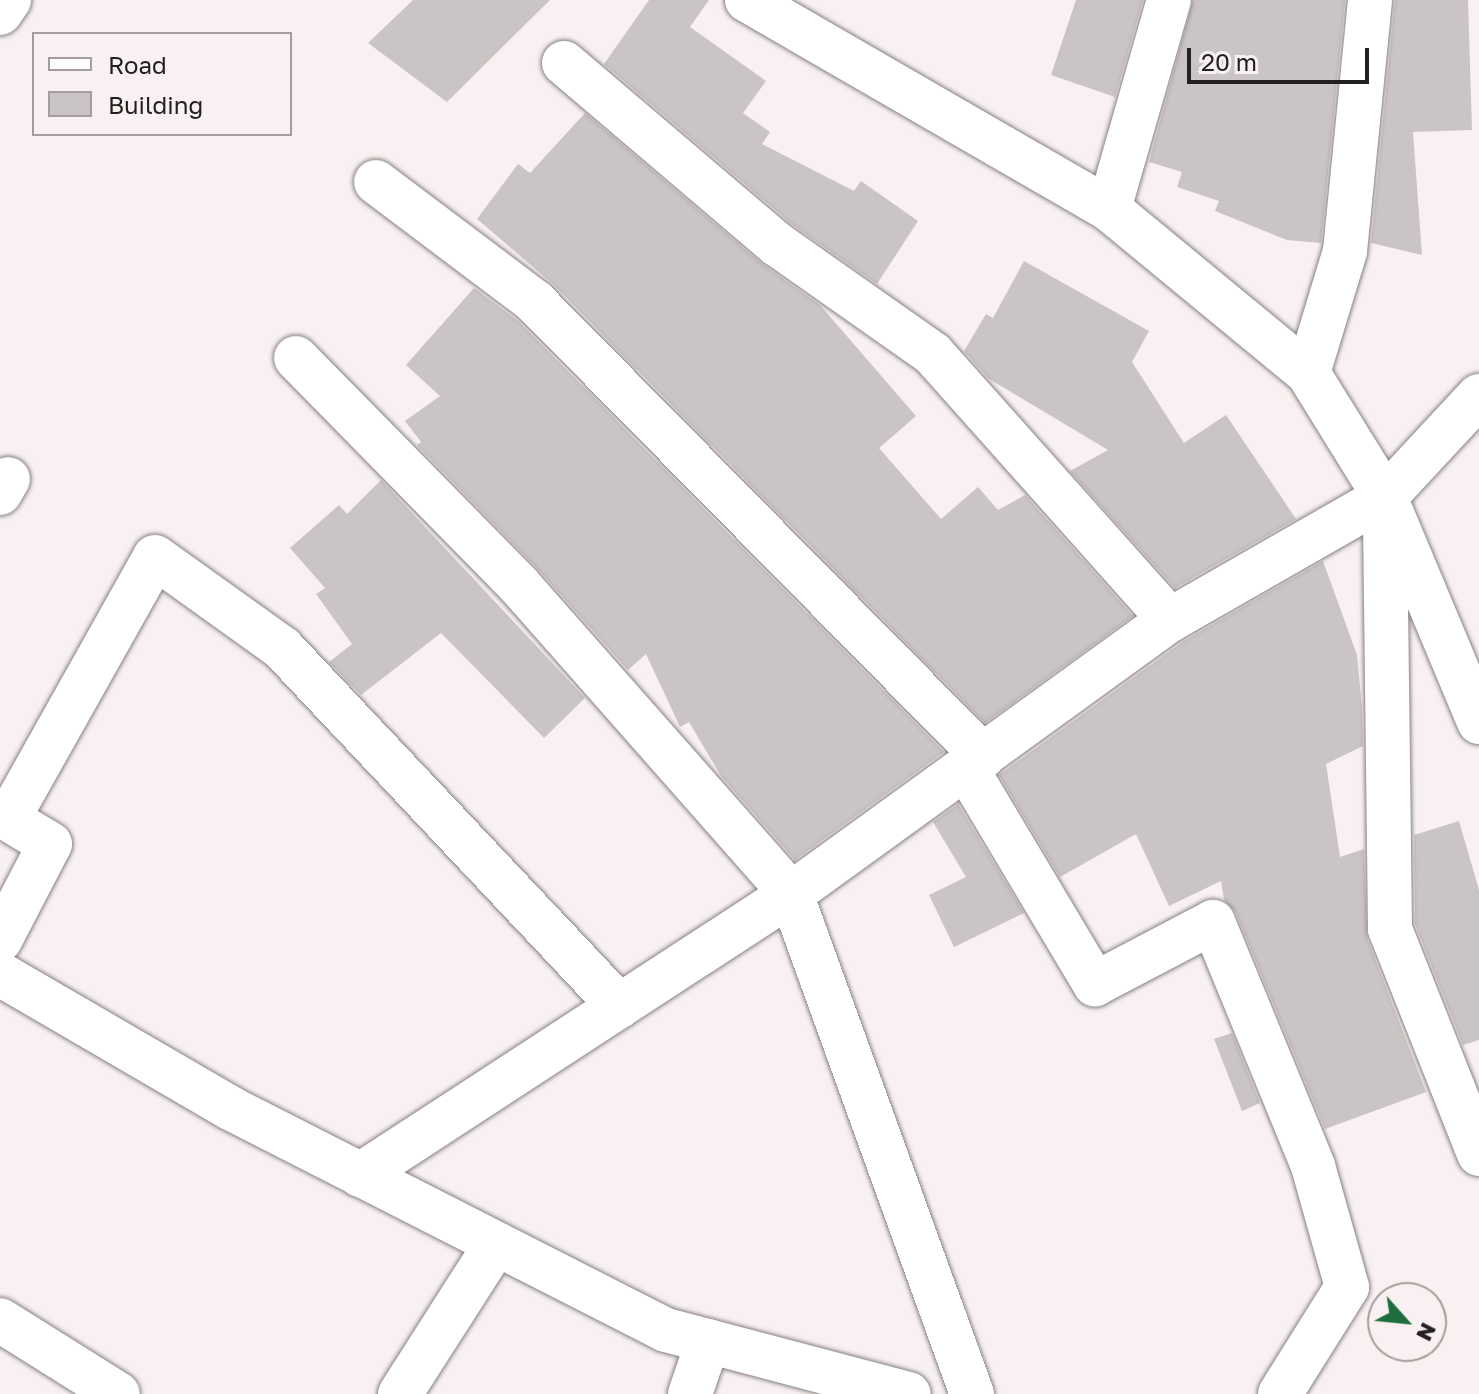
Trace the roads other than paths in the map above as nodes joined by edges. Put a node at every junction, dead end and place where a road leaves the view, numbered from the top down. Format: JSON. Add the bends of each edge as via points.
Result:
{"nodes":[{"id":1,"x":9,"y":0,"type":"edge"},
{"id":2,"x":747,"y":0,"type":"edge"},
{"id":3,"x":1169,"y":0,"type":"edge"},
{"id":4,"x":1370,"y":0,"type":"edge"},
{"id":5,"x":0,"y":13,"type":"edge"},
{"id":6,"x":564,"y":63,"type":"dead end"},
{"id":7,"x":376,"y":182,"type":"dead end"},
{"id":8,"x":1109,"y":209,"type":"junction"},
{"id":9,"x":296,"y":358,"type":"dead end"},
{"id":10,"x":1308,"y":373,"type":"junction"},
{"id":11,"x":1479,"y":396,"type":"edge"},
{"id":12,"x":1385,"y":497,"type":"junction"},
{"id":13,"x":1170,"y":620,"type":"junction"},
{"id":14,"x":1479,"y":722,"type":"edge"},
{"id":15,"x":974,"y":762,"type":"junction"},
{"id":16,"x":791,"y":894,"type":"junction"},
{"id":17,"x":3,"y":973,"type":"edge"},
{"id":18,"x":619,"y":1006,"type":"junction"},
{"id":19,"x":1479,"y":1154,"type":"edge"},
{"id":20,"x":360,"y":1175,"type":"junction"},
{"id":21,"x":496,"y":1244,"type":"junction"},
{"id":22,"x":0,"y":1320,"type":"edge"},
{"id":23,"x":708,"y":1341,"type":"junction"},
{"id":24,"x":118,"y":1394,"type":"edge"},
{"id":25,"x":400,"y":1394,"type":"edge"},
{"id":26,"x":690,"y":1394,"type":"edge"},
{"id":27,"x":909,"y":1394,"type":"edge"},
{"id":28,"x":972,"y":1394,"type":"edge"},
{"id":29,"x":1280,"y":1394,"type":"edge"}],
"edges":[{"from":1,"to":5,"type":"street"},
{"from":2,"to":8,"type":"street"},
{"from":3,"to":8,"type":"street"},
{"from":4,"to":10,"type":"street","via":[[1345,251]]},
{"from":6,"to":13,"type":"street","via":[[778,245],[933,354]]},
{"from":7,"to":15,"type":"street","via":[[535,302]]},
{"from":8,"to":10,"type":"street"},
{"from":9,"to":16,"type":"street","via":[[519,585]]},
{"from":10,"to":12,"type":"street"},
{"from":11,"to":12,"type":"street"},
{"from":12,"to":13,"type":"street"},
{"from":12,"to":14,"type":"street"},
{"from":12,"to":19,"type":"street","via":[[1390,929]]},
{"from":13,"to":15,"type":"street"},
{"from":15,"to":16,"type":"street"},
{"from":15,"to":29,"type":"street","via":[[1095,984],[1213,922],[1313,1166],[1347,1287]]},
{"from":16,"to":18,"type":"street"},
{"from":16,"to":28,"type":"street"},
{"from":17,"to":18,"type":"street","via":[[50,844],[8,819],[155,557],[282,648]]},
{"from":17,"to":20,"type":"street","via":[[230,1108]]},
{"from":18,"to":20,"type":"street"},
{"from":20,"to":21,"type":"street"},
{"from":21,"to":23,"type":"street","via":[[666,1330]]},
{"from":21,"to":25,"type":"street"},
{"from":22,"to":24,"type":"street"},
{"from":23,"to":26,"type":"street"},
{"from":23,"to":27,"type":"street"}]}
